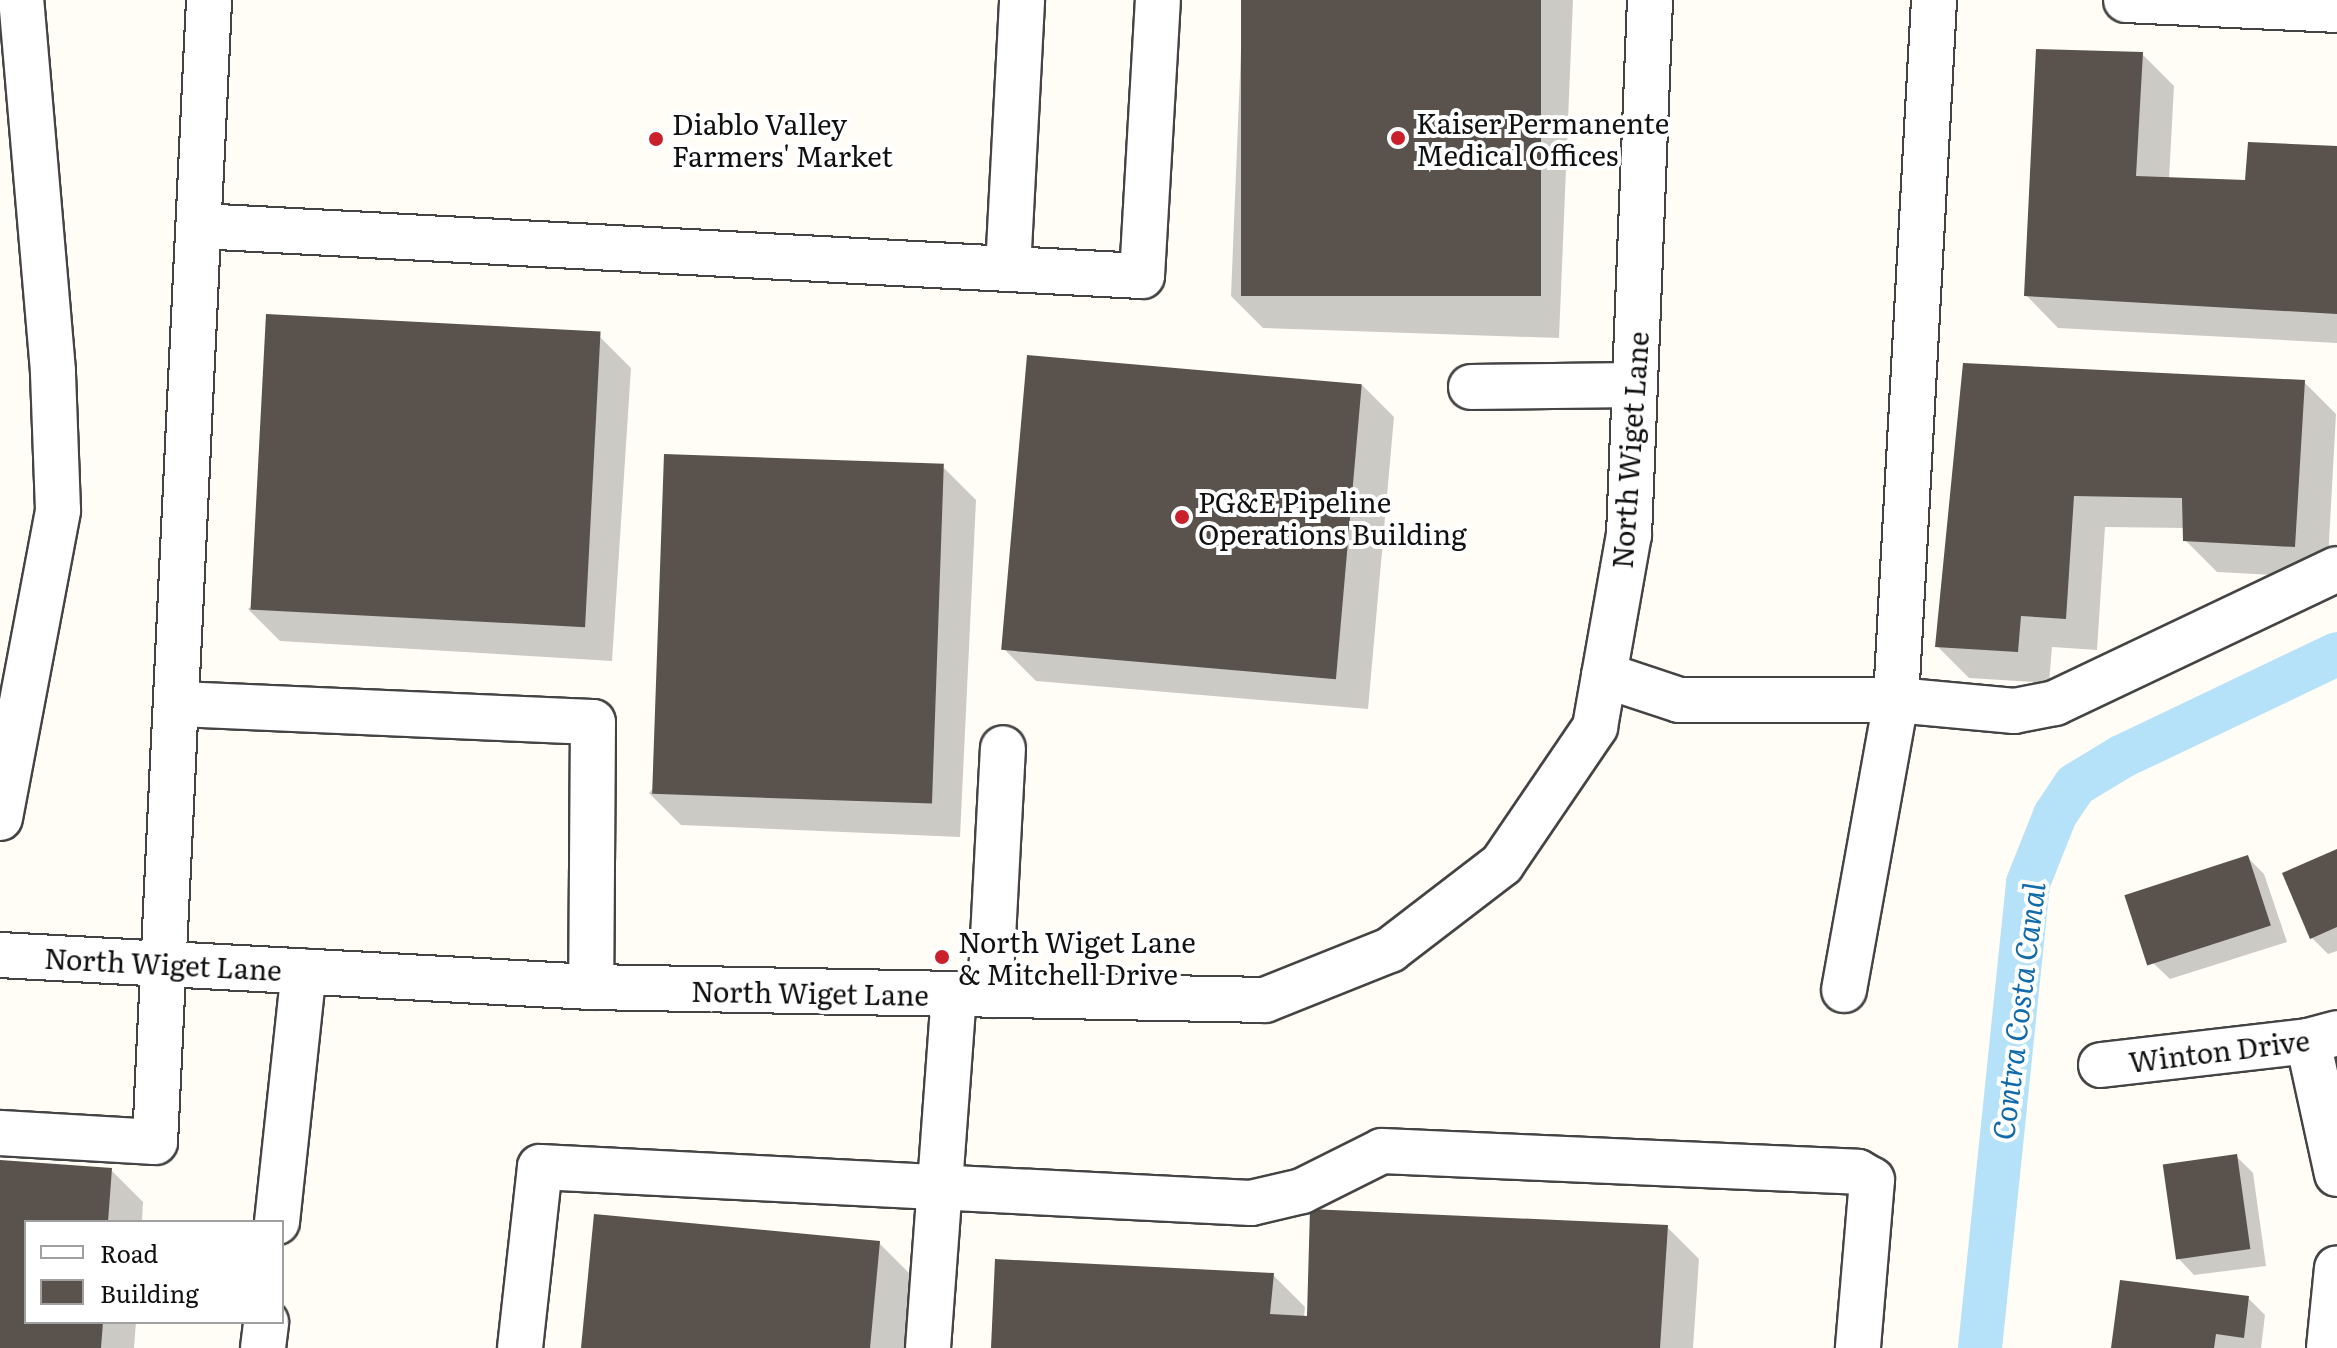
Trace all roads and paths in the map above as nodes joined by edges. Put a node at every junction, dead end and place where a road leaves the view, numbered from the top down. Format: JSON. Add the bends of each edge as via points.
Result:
{"nodes":[{"id":1,"x":21,"y":0,"type":"edge"},
{"id":2,"x":209,"y":0,"type":"edge"},
{"id":3,"x":1022,"y":0,"type":"edge"},
{"id":4,"x":1158,"y":0,"type":"edge"},
{"id":5,"x":1650,"y":0,"type":"edge"},
{"id":6,"x":1934,"y":0,"type":"edge"},
{"id":7,"x":2126,"y":0,"type":"edge"},
{"id":8,"x":2337,"y":10,"type":"edge"},
{"id":9,"x":199,"y":226,"type":"junction"},
{"id":10,"x":1008,"y":269,"type":"junction"},
{"id":11,"x":1635,"y":385,"type":"junction"},
{"id":12,"x":1471,"y":387,"type":"dead end"},
{"id":13,"x":2337,"y":569,"type":"edge"},
{"id":14,"x":17,"y":630,"type":"edge"},
{"id":15,"x":1604,"y":675,"type":"junction"},
{"id":16,"x":1896,"y":700,"type":"junction"},
{"id":17,"x":178,"y":704,"type":"junction"},
{"id":18,"x":1003,"y":748,"type":"dead end"},
{"id":19,"x":0,"y":818,"type":"edge"},
{"id":20,"x":0,"y":955,"type":"edge"},
{"id":21,"x":167,"y":963,"type":"junction"},
{"id":22,"x":304,"y":971,"type":"junction"},
{"id":23,"x":591,"y":987,"type":"junction"},
{"id":24,"x":1844,"y":990,"type":"dead end"},
{"id":25,"x":972,"y":995,"type":"junction"},
{"id":26,"x":2322,"y":1037,"type":"edge"},
{"id":27,"x":2101,"y":1065,"type":"dead end"},
{"id":28,"x":0,"y":1133,"type":"edge"},
{"id":29,"x":2337,"y":1174,"type":"edge"},
{"id":30,"x":937,"y":1187,"type":"junction"},
{"id":31,"x":277,"y":1220,"type":"edge"},
{"id":32,"x":2337,"y":1268,"type":"edge"},
{"id":33,"x":266,"y":1324,"type":"edge"},
{"id":34,"x":263,"y":1348,"type":"edge"},
{"id":35,"x":520,"y":1348,"type":"edge"},
{"id":36,"x":928,"y":1348,"type":"edge"},
{"id":37,"x":1858,"y":1348,"type":"edge"},
{"id":38,"x":2329,"y":1348,"type":"edge"}],
"edges":[{"from":1,"to":14,"type":"street","via":[[53,371],[58,510]]},
{"from":2,"to":9,"type":"street"},
{"from":3,"to":10,"type":"street"},
{"from":4,"to":10,"type":"street","via":[[1142,276]]},
{"from":5,"to":11,"type":"street","name":"North Wiget Lane"},
{"from":6,"to":16,"type":"street"},
{"from":7,"to":8,"type":"street"},
{"from":9,"to":10,"type":"street"},
{"from":9,"to":17,"type":"street"},
{"from":11,"to":12,"type":"street"},
{"from":11,"to":15,"type":"street","name":"North Wiget Lane","via":[[1629,535]]},
{"from":13,"to":16,"type":"street","via":[[2055,703],[2014,711]]},
{"from":14,"to":19,"type":"street"},
{"from":15,"to":16,"type":"street","via":[[1679,700]]},
{"from":15,"to":25,"type":"street","name":"North Wiget Lane","via":[[1595,727],[1502,864],[1390,950],[1265,1000]]},
{"from":16,"to":24,"type":"street"},
{"from":17,"to":21,"type":"street"},
{"from":17,"to":23,"type":"street","via":[[593,722]]},
{"from":18,"to":25,"type":"street"},
{"from":20,"to":21,"type":"street","name":"North Wiget Lane"},
{"from":21,"to":22,"type":"street","name":"North Wiget Lane"},
{"from":21,"to":28,"type":"street","via":[[155,1142]]},
{"from":22,"to":23,"type":"street","name":"North Wiget Lane"},
{"from":22,"to":31,"type":"street"},
{"from":23,"to":25,"type":"street","name":"North Wiget Lane"},
{"from":25,"to":30,"type":"street"},
{"from":26,"to":27,"type":"street","name":"Winton Drive"},
{"from":26,"to":29,"type":"street"},
{"from":30,"to":35,"type":"street","via":[[540,1167]]},
{"from":30,"to":36,"type":"street"},
{"from":30,"to":37,"type":"street","via":[[1251,1203],[1302,1191],[1382,1151],[1858,1172],[1872,1180]]},
{"from":32,"to":38,"type":"street"},
{"from":33,"to":34,"type":"street"}]}
